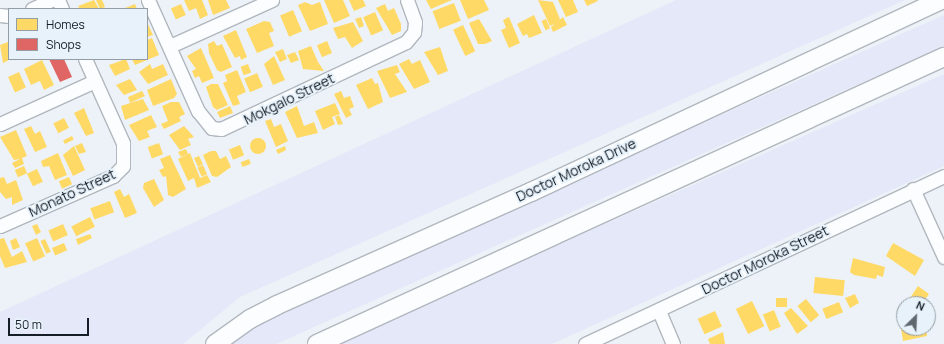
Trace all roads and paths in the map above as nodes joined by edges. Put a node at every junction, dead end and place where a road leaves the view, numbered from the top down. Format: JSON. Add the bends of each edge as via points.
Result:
{"nodes":[{"id":1,"x":51,"y":0,"type":"edge"},
{"id":2,"x":148,"y":0,"type":"edge"},
{"id":3,"x":272,"y":0,"type":"edge"},
{"id":4,"x":407,"y":0,"type":"edge"},
{"id":5,"x":940,"y":0,"type":"edge"},
{"id":6,"x":34,"y":8,"type":"edge"},
{"id":7,"x":170,"y":46,"type":"junction"},
{"id":8,"x":944,"y":57,"type":"edge"},
{"id":9,"x":85,"y":60,"type":"edge"},
{"id":10,"x":95,"y":81,"type":"junction"},
{"id":11,"x":0,"y":124,"type":"edge"},
{"id":12,"x":944,"y":176,"type":"edge"},
{"id":13,"x":913,"y":189,"type":"junction"},
{"id":14,"x":0,"y":226,"type":"edge"},
{"id":15,"x":944,"y":257,"type":"edge"},
{"id":16,"x":659,"y":311,"type":"junction"},
{"id":17,"x":216,"y":344,"type":"edge"},
{"id":18,"x":317,"y":344,"type":"edge"},
{"id":19,"x":585,"y":344,"type":"edge"},
{"id":20,"x":673,"y":344,"type":"edge"}],
"edges":[{"from":1,"to":6,"type":"street"},
{"from":2,"to":7,"type":"street","name":"Mokgalo Street"},
{"from":3,"to":7,"type":"street"},
{"from":4,"to":7,"type":"street","name":"Mokgalo Street","via":[[415,22],[414,32],[406,42],[221,129],[212,128],[204,120]]},
{"from":5,"to":17,"type":"street","name":"Doctor Moroka Drive","via":[[531,192],[277,305]]},
{"from":8,"to":18,"type":"street"},
{"from":9,"to":10,"type":"street","name":"Monato Street"},
{"from":10,"to":11,"type":"street"},
{"from":10,"to":14,"type":"street","name":"Monato Street","via":[[123,144],[123,166],[113,176]]},
{"from":12,"to":13,"type":"street","name":"Doctor Moroka Street"},
{"from":13,"to":15,"type":"street"},
{"from":13,"to":16,"type":"street","name":"Doctor Moroka Street"},
{"from":16,"to":19,"type":"street","name":"Doctor Moroka Street"},
{"from":16,"to":20,"type":"street"}]}
